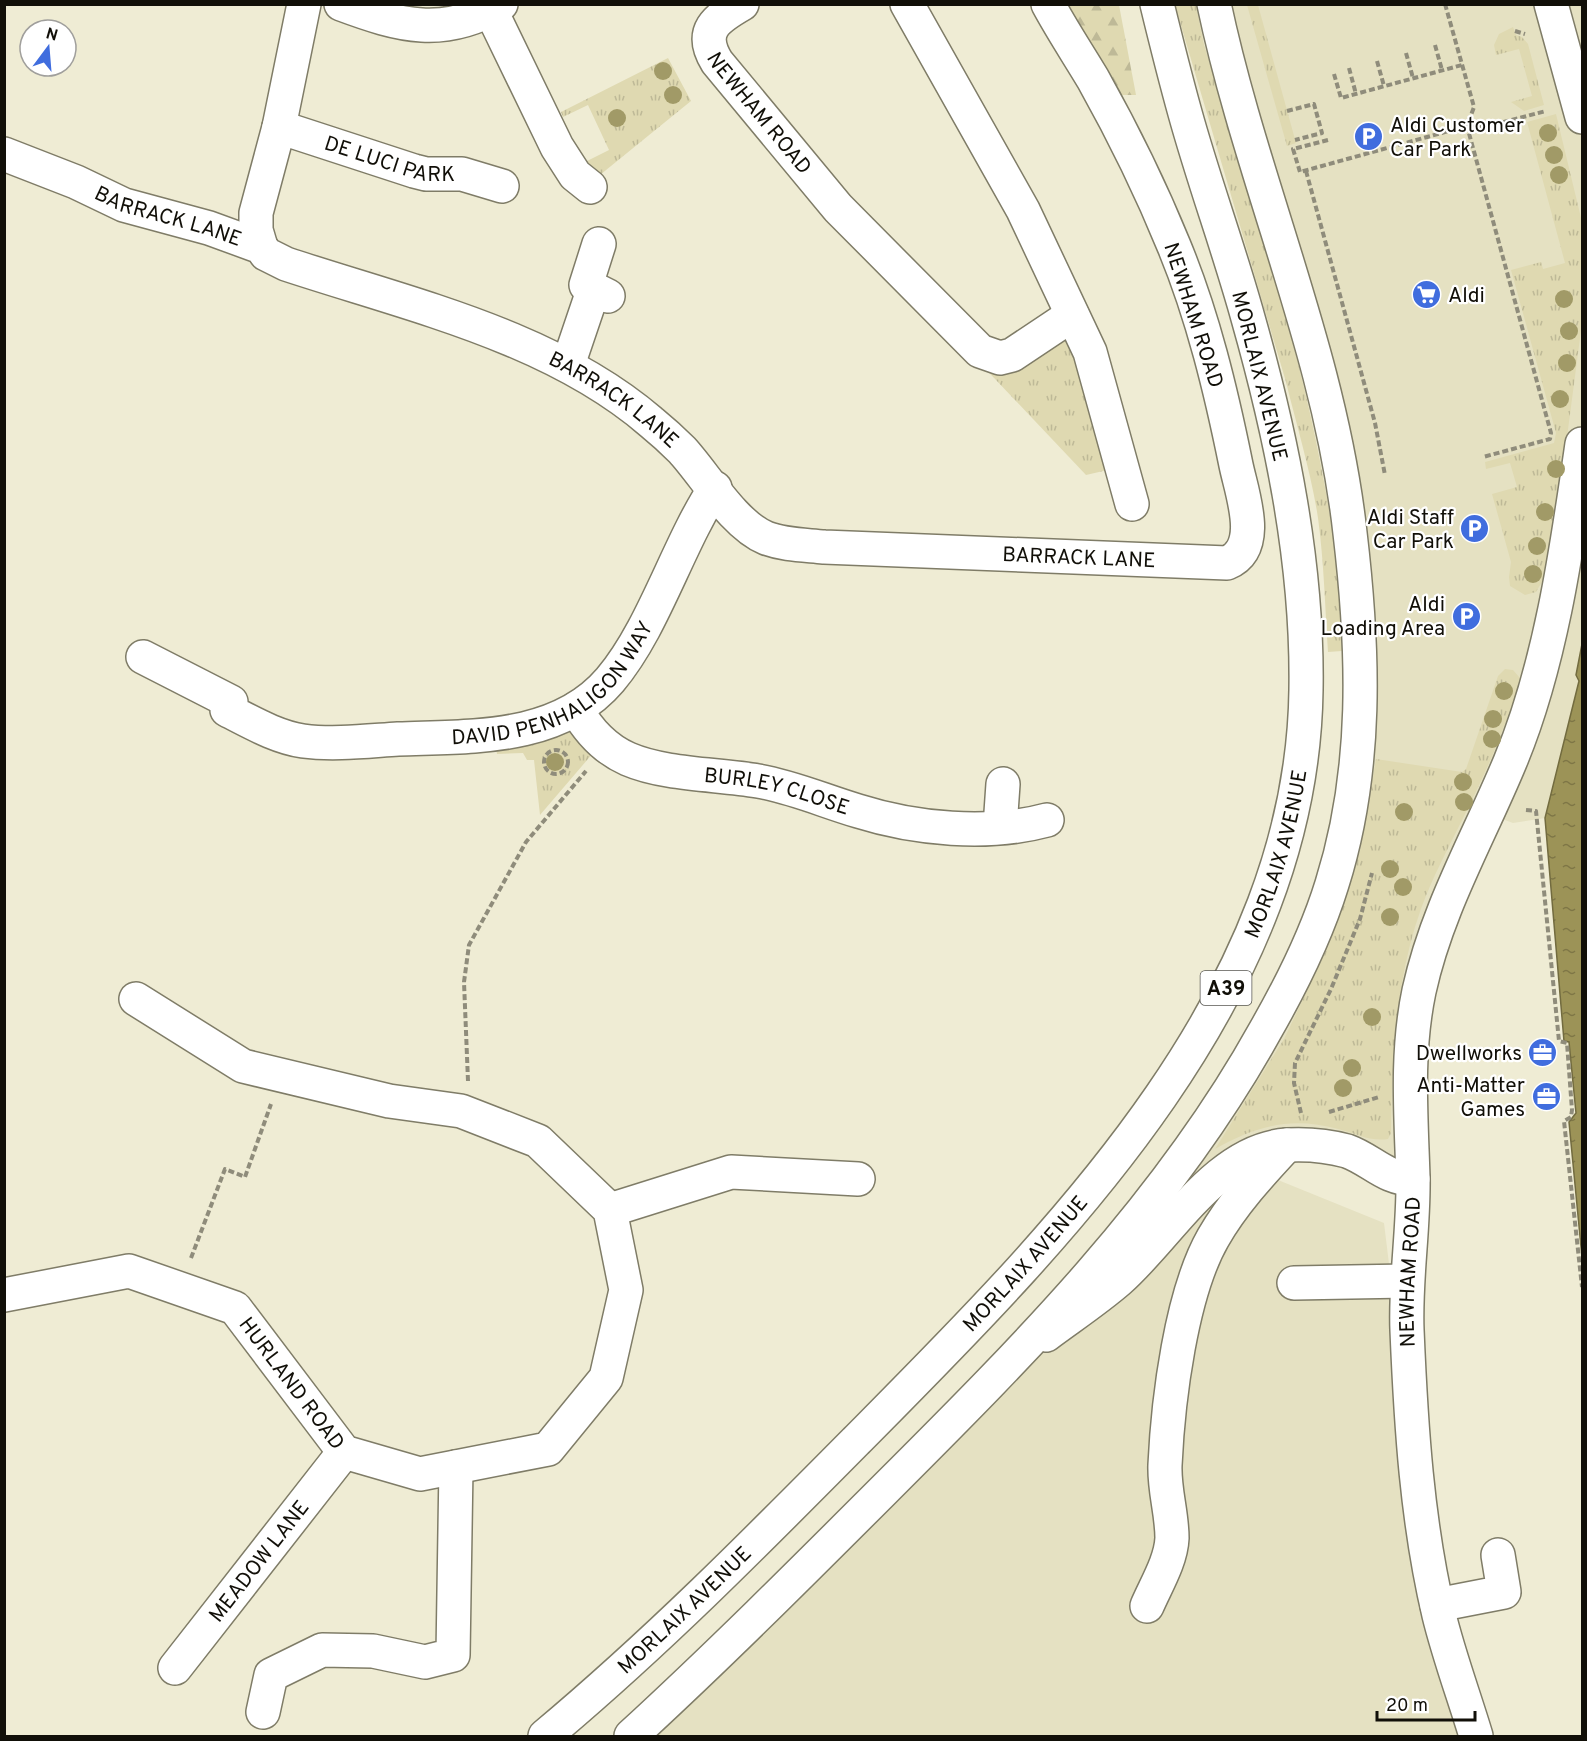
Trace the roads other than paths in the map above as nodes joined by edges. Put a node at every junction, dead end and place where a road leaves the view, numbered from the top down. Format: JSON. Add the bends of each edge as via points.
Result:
{"nodes":[{"id":1,"x":304,"y":4,"type":"edge"},
{"id":2,"x":742,"y":4,"type":"edge"},
{"id":3,"x":907,"y":4,"type":"edge"},
{"id":4,"x":1048,"y":4,"type":"edge"},
{"id":5,"x":1157,"y":4,"type":"edge"},
{"id":6,"x":1214,"y":4,"type":"edge"},
{"id":7,"x":1551,"y":4,"type":"edge"},
{"id":8,"x":351,"y":8,"type":"edge"},
{"id":9,"x":496,"y":8,"type":"edge"},
{"id":10,"x":1582,"y":117,"type":"edge"},
{"id":11,"x":279,"y":127,"type":"junction"},
{"id":12,"x":4,"y":154,"type":"edge"},
{"id":13,"x":502,"y":186,"type":"dead end"},
{"id":14,"x":590,"y":187,"type":"dead end"},
{"id":15,"x":599,"y":244,"type":"dead end"},
{"id":16,"x":261,"y":247,"type":"junction"},
{"id":17,"x":1072,"y":315,"type":"junction"},
{"id":18,"x":565,"y":364,"type":"junction"},
{"id":19,"x":1582,"y":444,"type":"edge"},
{"id":20,"x":715,"y":488,"type":"junction"},
{"id":21,"x":1131,"y":504,"type":"dead end"},
{"id":22,"x":1218,"y":564,"type":"joint"},
{"id":23,"x":143,"y":657,"type":"dead end"},
{"id":24,"x":576,"y":709,"type":"junction"},
{"id":25,"x":1003,"y":784,"type":"dead end"},
{"id":26,"x":1047,"y":820,"type":"dead end"},
{"id":27,"x":1000,"y":827,"type":"junction"},
{"id":28,"x":136,"y":999,"type":"dead end"},
{"id":29,"x":1287,"y":1146,"type":"junction"},
{"id":30,"x":858,"y":1179,"type":"dead end"},
{"id":31,"x":1413,"y":1179,"type":"junction"},
{"id":32,"x":610,"y":1209,"type":"junction"},
{"id":33,"x":1407,"y":1281,"type":"junction"},
{"id":34,"x":1294,"y":1283,"type":"dead end"},
{"id":35,"x":4,"y":1295,"type":"edge"},
{"id":36,"x":1001,"y":1370,"type":"junction"},
{"id":37,"x":344,"y":1452,"type":"junction"},
{"id":38,"x":456,"y":1467,"type":"junction"},
{"id":39,"x":1498,"y":1555,"type":"dead end"},
{"id":40,"x":1437,"y":1605,"type":"junction"},
{"id":41,"x":1147,"y":1606,"type":"dead end"},
{"id":42,"x":175,"y":1668,"type":"dead end"},
{"id":43,"x":263,"y":1712,"type":"dead end"},
{"id":44,"x":545,"y":1737,"type":"edge"},
{"id":45,"x":631,"y":1737,"type":"edge"},
{"id":46,"x":1476,"y":1737,"type":"edge"}],
"edges":[{"from":1,"to":11,"type":"main road"},
{"from":2,"to":17,"type":"main road","name":"NEWHAM ROAD","via":[[722,15],[712,27],[710,44],[717,62],[838,208],[980,351],[1000,358],[1012,355]]},
{"from":3,"to":17,"type":"main road","via":[[1023,210]]},
{"from":4,"to":22,"type":"main road","name":"NEWHAM ROAD","via":[[1111,113],[1189,283],[1232,446],[1248,528],[1242,553],[1235,560]]},
{"from":5,"to":44,"type":"main road","name":"MORLAIX AVENUE","number":"A39","via":[[1185,113],[1264,375],[1294,520],[1305,634],[1306,692],[1293,806],[1279,861],[1244,955],[1205,1026],[1153,1109],[1086,1195],[849,1449],[655,1641]]},
{"from":6,"to":36,"type":"main road","number":"A39","via":[[1332,419],[1350,530],[1360,645],[1358,762],[1352,802],[1332,884],[1314,935],[1292,984],[1247,1064],[1194,1146],[1124,1237]]},
{"from":7,"to":10,"type":"main road"},
{"from":8,"to":9,"type":"main road","via":[[418,25],[445,26],[472,20]]},
{"from":9,"to":14,"type":"main road","via":[[557,147],[575,174]]},
{"from":11,"to":13,"type":"main road","name":"DE LUCI PARK","via":[[414,171],[462,174]]},
{"from":11,"to":16,"type":"main road","via":[[256,213]]},
{"from":12,"to":16,"type":"main road","name":"BARRACK LANE","via":[[124,205]]},
{"from":15,"to":18,"type":"main road","via":[[586,285],[603,294]]},
{"from":16,"to":18,"type":"main road","name":"BARRACK LANE","via":[[286,264],[505,337]]},
{"from":17,"to":21,"type":"main road","via":[[1098,374]]},
{"from":18,"to":20,"type":"main road","name":"BARRACK LANE","via":[[644,416],[681,449]]},
{"from":19,"to":31,"type":"main road","name":"NEWHAM ROAD","via":[[1557,594],[1530,705],[1510,762],[1441,915],[1420,989],[1408,1082]]},
{"from":20,"to":22,"type":"main road","name":"BARRACK LANE","via":[[753,530],[783,542],[836,548]]},
{"from":20,"to":24,"type":"main road","name":"DAVID PENHALIGON WAY","via":[[624,661],[610,680]]},
{"from":23,"to":24,"type":"main road","name":"DAVID PENHALIGON WAY","via":[[231,702],[227,710],[303,741],[497,734],[531,728]]},
{"from":24,"to":27,"type":"main road","name":"BURLEY CLOSE","via":[[606,745],[640,763],[759,781],[882,818],[956,827]]},
{"from":25,"to":27,"type":"main road"},
{"from":26,"to":27,"type":"main road","name":"BURLEY CLOSE"},
{"from":28,"to":32,"type":"main road","via":[[243,1066],[389,1101],[461,1111],[538,1141]]},
{"from":29,"to":31,"type":"main road","via":[[1346,1151],[1396,1179]]},
{"from":29,"to":36,"type":"main road","via":[[1253,1154],[1222,1173],[1120,1279]]},
{"from":29,"to":41,"type":"main road","via":[[1240,1198],[1212,1239],[1199,1269],[1176,1366],[1166,1436],[1165,1480],[1172,1538]]},
{"from":30,"to":32,"type":"main road","via":[[731,1172]]},
{"from":31,"to":33,"type":"main road","name":"NEWHAM ROAD"},
{"from":32,"to":38,"type":"main road","name":"HURLAND ROAD","via":[[626,1290],[606,1378],[548,1449]]},
{"from":33,"to":34,"type":"main road"},
{"from":33,"to":40,"type":"main road","name":"NEWHAM ROAD","via":[[1418,1493]]},
{"from":35,"to":37,"type":"main road","name":"HURLAND ROAD","via":[[129,1271],[235,1308]]},
{"from":36,"to":45,"type":"main road","number":"A39","via":[[714,1660]]},
{"from":37,"to":38,"type":"main road","name":"HURLAND ROAD","via":[[420,1474]]},
{"from":37,"to":42,"type":"main road","name":"MEADOW LANE"},
{"from":38,"to":43,"type":"main road","via":[[453,1654],[425,1662],[373,1651],[322,1650],[271,1674]]},
{"from":39,"to":40,"type":"main road","via":[[1504,1592]]},
{"from":40,"to":46,"type":"main road","name":"NEWHAM ROAD"}]}
